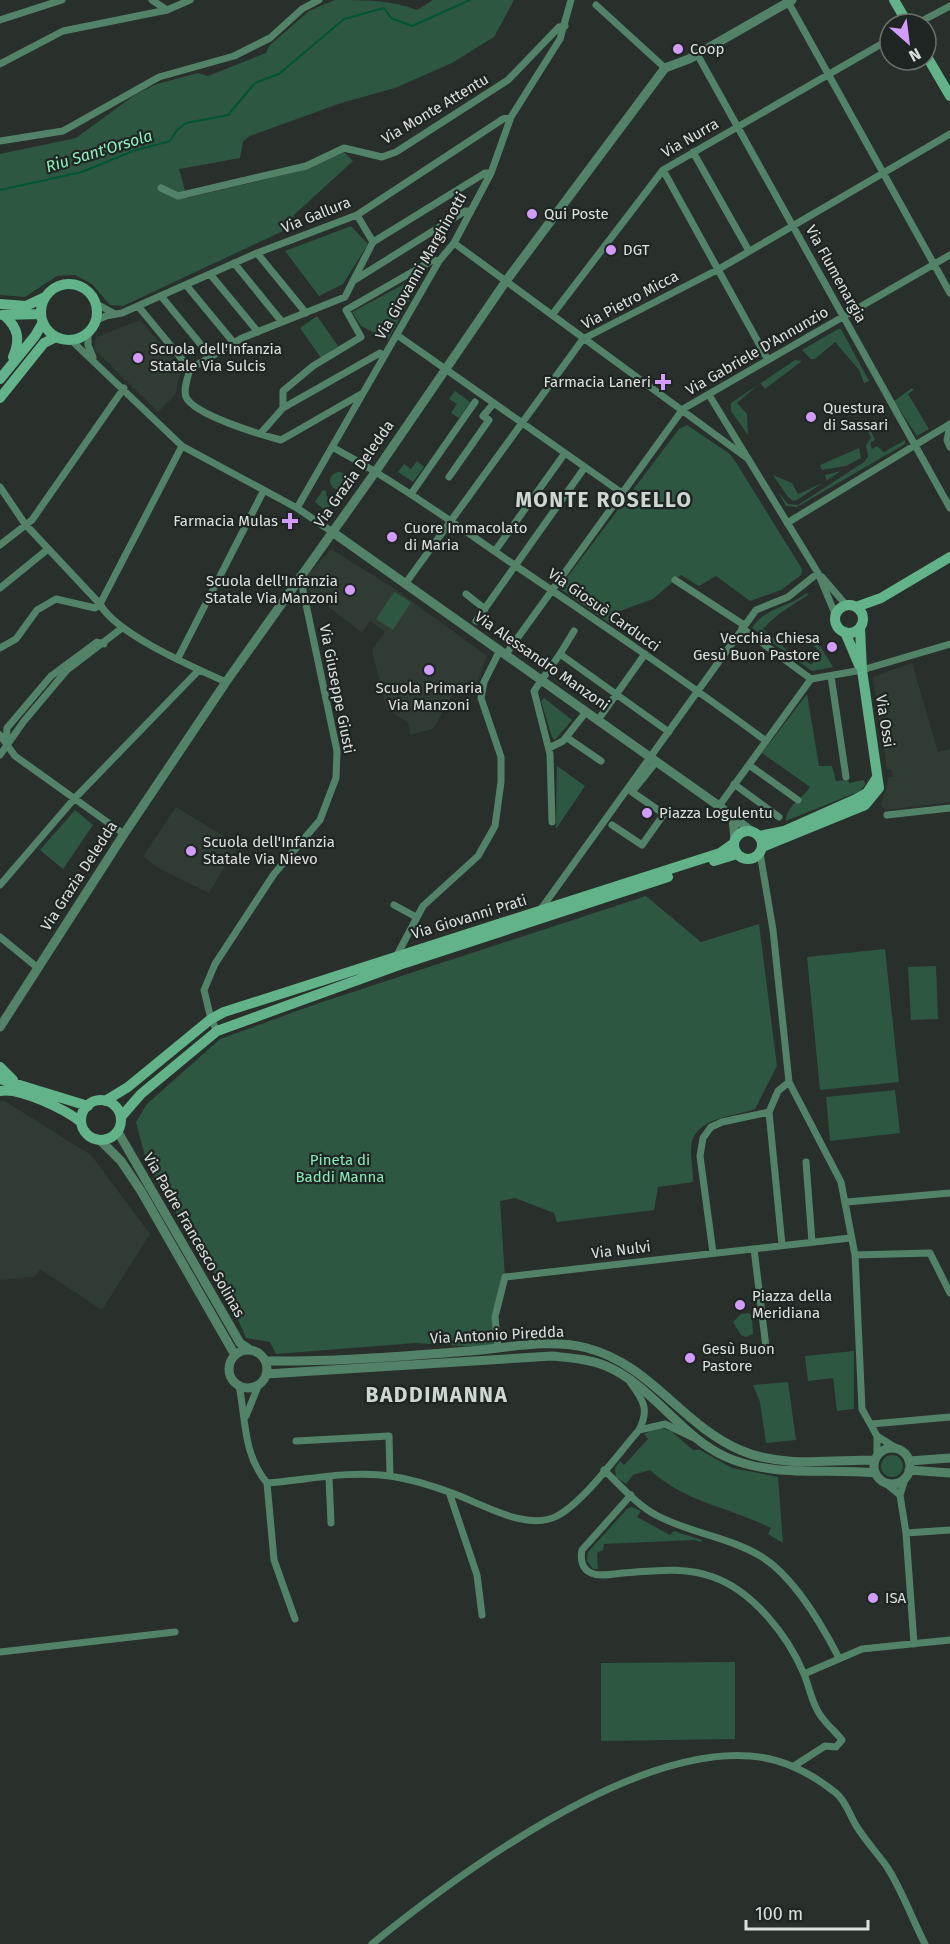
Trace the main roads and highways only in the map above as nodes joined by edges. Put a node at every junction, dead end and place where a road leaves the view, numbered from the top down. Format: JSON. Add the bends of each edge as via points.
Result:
{"nodes":[{"id":1,"x":936,"y":72,"type":"edge"},
{"id":2,"x":950,"y":96,"type":"edge"},
{"id":3,"x":45,"y":297,"type":"junction"},
{"id":4,"x":0,"y":304,"type":"edge"},
{"id":5,"x":3,"y":315,"type":"edge"},
{"id":6,"x":42,"y":318,"type":"junction"},
{"id":7,"x":56,"y":337,"type":"junction"},
{"id":8,"x":8,"y":368,"type":"junction"},
{"id":9,"x":0,"y":378,"type":"edge"},
{"id":10,"x":0,"y":398,"type":"edge"},
{"id":11,"x":950,"y":557,"type":"edge"},
{"id":12,"x":950,"y":566,"type":"edge"},
{"id":13,"x":932,"y":569,"type":"junction"},
{"id":14,"x":881,"y":598,"type":"junction"},
{"id":15,"x":852,"y":606,"type":"junction"},
{"id":16,"x":862,"y":624,"type":"junction"},
{"id":17,"x":845,"y":632,"type":"junction"},
{"id":18,"x":862,"y":670,"type":"junction"},
{"id":19,"x":878,"y":776,"type":"junction"},
{"id":20,"x":755,"y":833,"type":"junction"},
{"id":21,"x":735,"y":845,"type":"junction"},
{"id":22,"x":758,"y":853,"type":"junction"},
{"id":23,"x":0,"y":1067,"type":"edge"},
{"id":24,"x":0,"y":1079,"type":"edge"},
{"id":25,"x":15,"y":1083,"type":"junction"},
{"id":26,"x":0,"y":1092,"type":"edge"},
{"id":27,"x":105,"y":1101,"type":"junction"},
{"id":28,"x":87,"y":1106,"type":"junction"},
{"id":29,"x":121,"y":1117,"type":"junction"},
{"id":30,"x":81,"y":1122,"type":"junction"}],
"edges":[{"from":1,"to":2,"type":"main road"},
{"from":3,"to":4,"type":"main road","via":[[26,306]]},
{"from":3,"to":6,"type":"main road"},
{"from":3,"to":7,"type":"main road","via":[[56,288],[76,285],[95,303],[95,321],[88,332],[71,340]]},
{"from":5,"to":6,"type":"main road"},
{"from":5,"to":8,"type":"main road","via":[[13,323],[19,339]]},
{"from":6,"to":7,"type":"main road"},
{"from":6,"to":8,"type":"main road","via":[[35,336]]},
{"from":7,"to":10,"type":"main road","via":[[44,343]]},
{"from":8,"to":9,"type":"main road"},
{"from":11,"to":13,"type":"main road"},
{"from":12,"to":13,"type":"main road"},
{"from":13,"to":14,"type":"main road"},
{"from":14,"to":15,"type":"main road"},
{"from":14,"to":16,"type":"main road"},
{"from":15,"to":16,"type":"main road"},
{"from":15,"to":17,"type":"main road","via":[[839,610],[836,616],[837,626]]},
{"from":16,"to":17,"type":"main road","via":[[853,633]]},
{"from":16,"to":18,"type":"main road","name":"Via Ossi"},
{"from":17,"to":18,"type":"main road","name":"Via Ossi"},
{"from":18,"to":19,"type":"main road","name":"Via Ossi"},
{"from":19,"to":20,"type":"main road","via":[[867,793],[856,799],[784,831]]},
{"from":19,"to":22,"type":"main road","via":[[879,788],[865,805]]},
{"from":20,"to":21,"type":"main road","via":[[741,832]]},
{"from":20,"to":22,"type":"main road"},
{"from":21,"to":22,"type":"main road","via":[[745,859]]},
{"from":21,"to":27,"type":"main road","name":"Via Giovanni Prati","via":[[224,1012]]},
{"from":21,"to":29,"type":"main road","name":"Via Giovanni Prati","via":[[217,1031],[141,1094]]},
{"from":23,"to":25,"type":"main road"},
{"from":24,"to":25,"type":"main road"},
{"from":25,"to":28,"type":"main road"},
{"from":26,"to":30,"type":"main road","via":[[18,1093],[70,1113]]},
{"from":27,"to":28,"type":"main road"},
{"from":27,"to":29,"type":"main road","via":[[117,1108]]},
{"from":28,"to":30,"type":"main road"},
{"from":29,"to":30,"type":"main road","via":[[118,1132],[100,1140],[89,1137]]}]}
